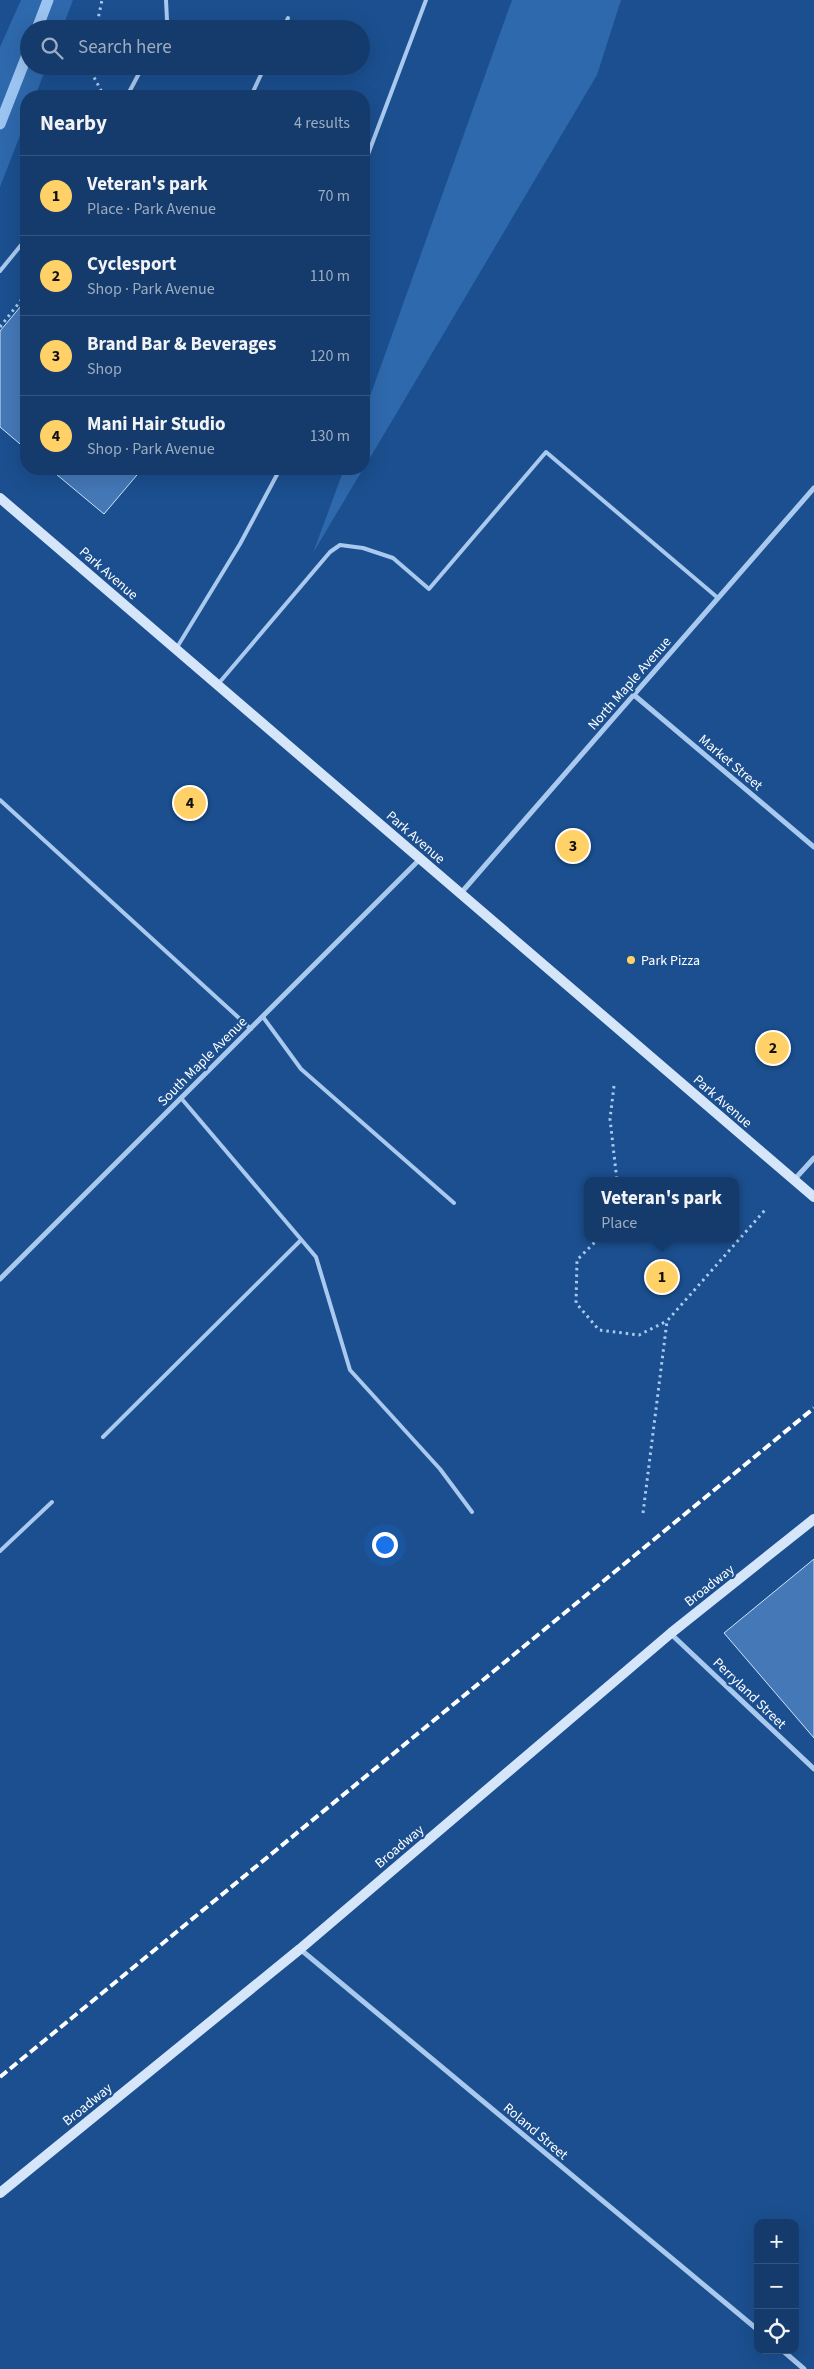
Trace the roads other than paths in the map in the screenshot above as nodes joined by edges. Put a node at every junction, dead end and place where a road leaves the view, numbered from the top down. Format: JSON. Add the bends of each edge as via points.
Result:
{"nodes":[{"id":1,"x":166,"y":0,"type":"edge"},
{"id":2,"x":426,"y":0,"type":"edge"},
{"id":3,"x":167,"y":20,"type":"edge"},
{"id":4,"x":138,"y":75,"type":"edge"},
{"id":5,"x":261,"y":75,"type":"edge"},
{"id":6,"x":131,"y":90,"type":"edge"},
{"id":7,"x":254,"y":90,"type":"edge"},
{"id":8,"x":370,"y":149,"type":"edge"},
{"id":9,"x":20,"y":247,"type":"edge"},
{"id":10,"x":0,"y":271,"type":"edge"},
{"id":11,"x":277,"y":475,"type":"edge"},
{"id":12,"x":814,"y":488,"type":"edge"},
{"id":13,"x":0,"y":498,"type":"edge"},
{"id":14,"x":718,"y":598,"type":"junction"},
{"id":15,"x":176,"y":649,"type":"junction"},
{"id":16,"x":218,"y":685,"type":"junction"},
{"id":17,"x":634,"y":695,"type":"junction"},
{"id":18,"x":0,"y":800,"type":"edge"},
{"id":19,"x":814,"y":847,"type":"edge"},
{"id":20,"x":420,"y":859,"type":"junction"},
{"id":21,"x":461,"y":894,"type":"junction"},
{"id":22,"x":262,"y":1017,"type":"junction"},
{"id":23,"x":251,"y":1028,"type":"junction"},
{"id":24,"x":181,"y":1098,"type":"junction"},
{"id":25,"x":814,"y":1158,"type":"edge"},
{"id":26,"x":794,"y":1180,"type":"junction"},
{"id":27,"x":814,"y":1197,"type":"edge"},
{"id":28,"x":454,"y":1202,"type":"dead end"},
{"id":29,"x":301,"y":1240,"type":"junction"},
{"id":30,"x":0,"y":1279,"type":"edge"},
{"id":31,"x":103,"y":1437,"type":"dead end"},
{"id":32,"x":52,"y":1502,"type":"dead end"},
{"id":33,"x":472,"y":1512,"type":"dead end"},
{"id":34,"x":814,"y":1520,"type":"edge"},
{"id":35,"x":0,"y":1551,"type":"edge"},
{"id":36,"x":671,"y":1633,"type":"junction"},
{"id":37,"x":814,"y":1770,"type":"edge"},
{"id":38,"x":300,"y":1948,"type":"junction"},
{"id":39,"x":0,"y":2192,"type":"edge"},
{"id":40,"x":754,"y":2327,"type":"edge"},
{"id":41,"x":787,"y":2354,"type":"edge"},
{"id":42,"x":804,"y":2369,"type":"edge"}],
"edges":[{"from":1,"to":3,"type":"lane"},
{"from":2,"to":8,"type":"lane"},
{"from":4,"to":6,"type":"lane"},
{"from":5,"to":7,"type":"lane"},
{"from":9,"to":10,"type":"lane"},
{"from":11,"to":15,"type":"lane","via":[[240,544]]},
{"from":12,"to":14,"type":"street","name":"North Maple Avenue"},
{"from":13,"to":15,"type":"street","name":"Park Avenue"},
{"from":14,"to":16,"type":"lane","via":[[546,452],[429,589],[393,558],[363,548],[340,545],[330,552]]},
{"from":14,"to":17,"type":"street","name":"North Maple Avenue"},
{"from":15,"to":16,"type":"street","name":"Park Avenue"},
{"from":16,"to":20,"type":"street","name":"Park Avenue"},
{"from":17,"to":19,"type":"street","name":"Market Street"},
{"from":17,"to":21,"type":"street","name":"North Maple Avenue"},
{"from":18,"to":23,"type":"lane"},
{"from":20,"to":21,"type":"street","name":"Park Avenue"},
{"from":20,"to":22,"type":"street","name":"South Maple Avenue"},
{"from":21,"to":26,"type":"street","name":"Park Avenue"},
{"from":22,"to":23,"type":"street","name":"South Maple Avenue"},
{"from":22,"to":28,"type":"lane","via":[[301,1068]]},
{"from":23,"to":24,"type":"street","name":"South Maple Avenue"},
{"from":24,"to":29,"type":"lane"},
{"from":24,"to":30,"type":"street","name":"South Maple Avenue"},
{"from":25,"to":26,"type":"street"},
{"from":26,"to":27,"type":"street","name":"Park Avenue"},
{"from":29,"to":31,"type":"lane"},
{"from":29,"to":33,"type":"lane","via":[[316,1257],[350,1370],[440,1469]]},
{"from":32,"to":35,"type":"lane"},
{"from":34,"to":36,"type":"street","name":"Broadway"},
{"from":36,"to":37,"type":"street","name":"Perryland Street"},
{"from":36,"to":38,"type":"street","name":"Broadway"},
{"from":38,"to":39,"type":"street","name":"Broadway"},
{"from":38,"to":40,"type":"street","name":"Roland Street"},
{"from":41,"to":42,"type":"street"}]}
